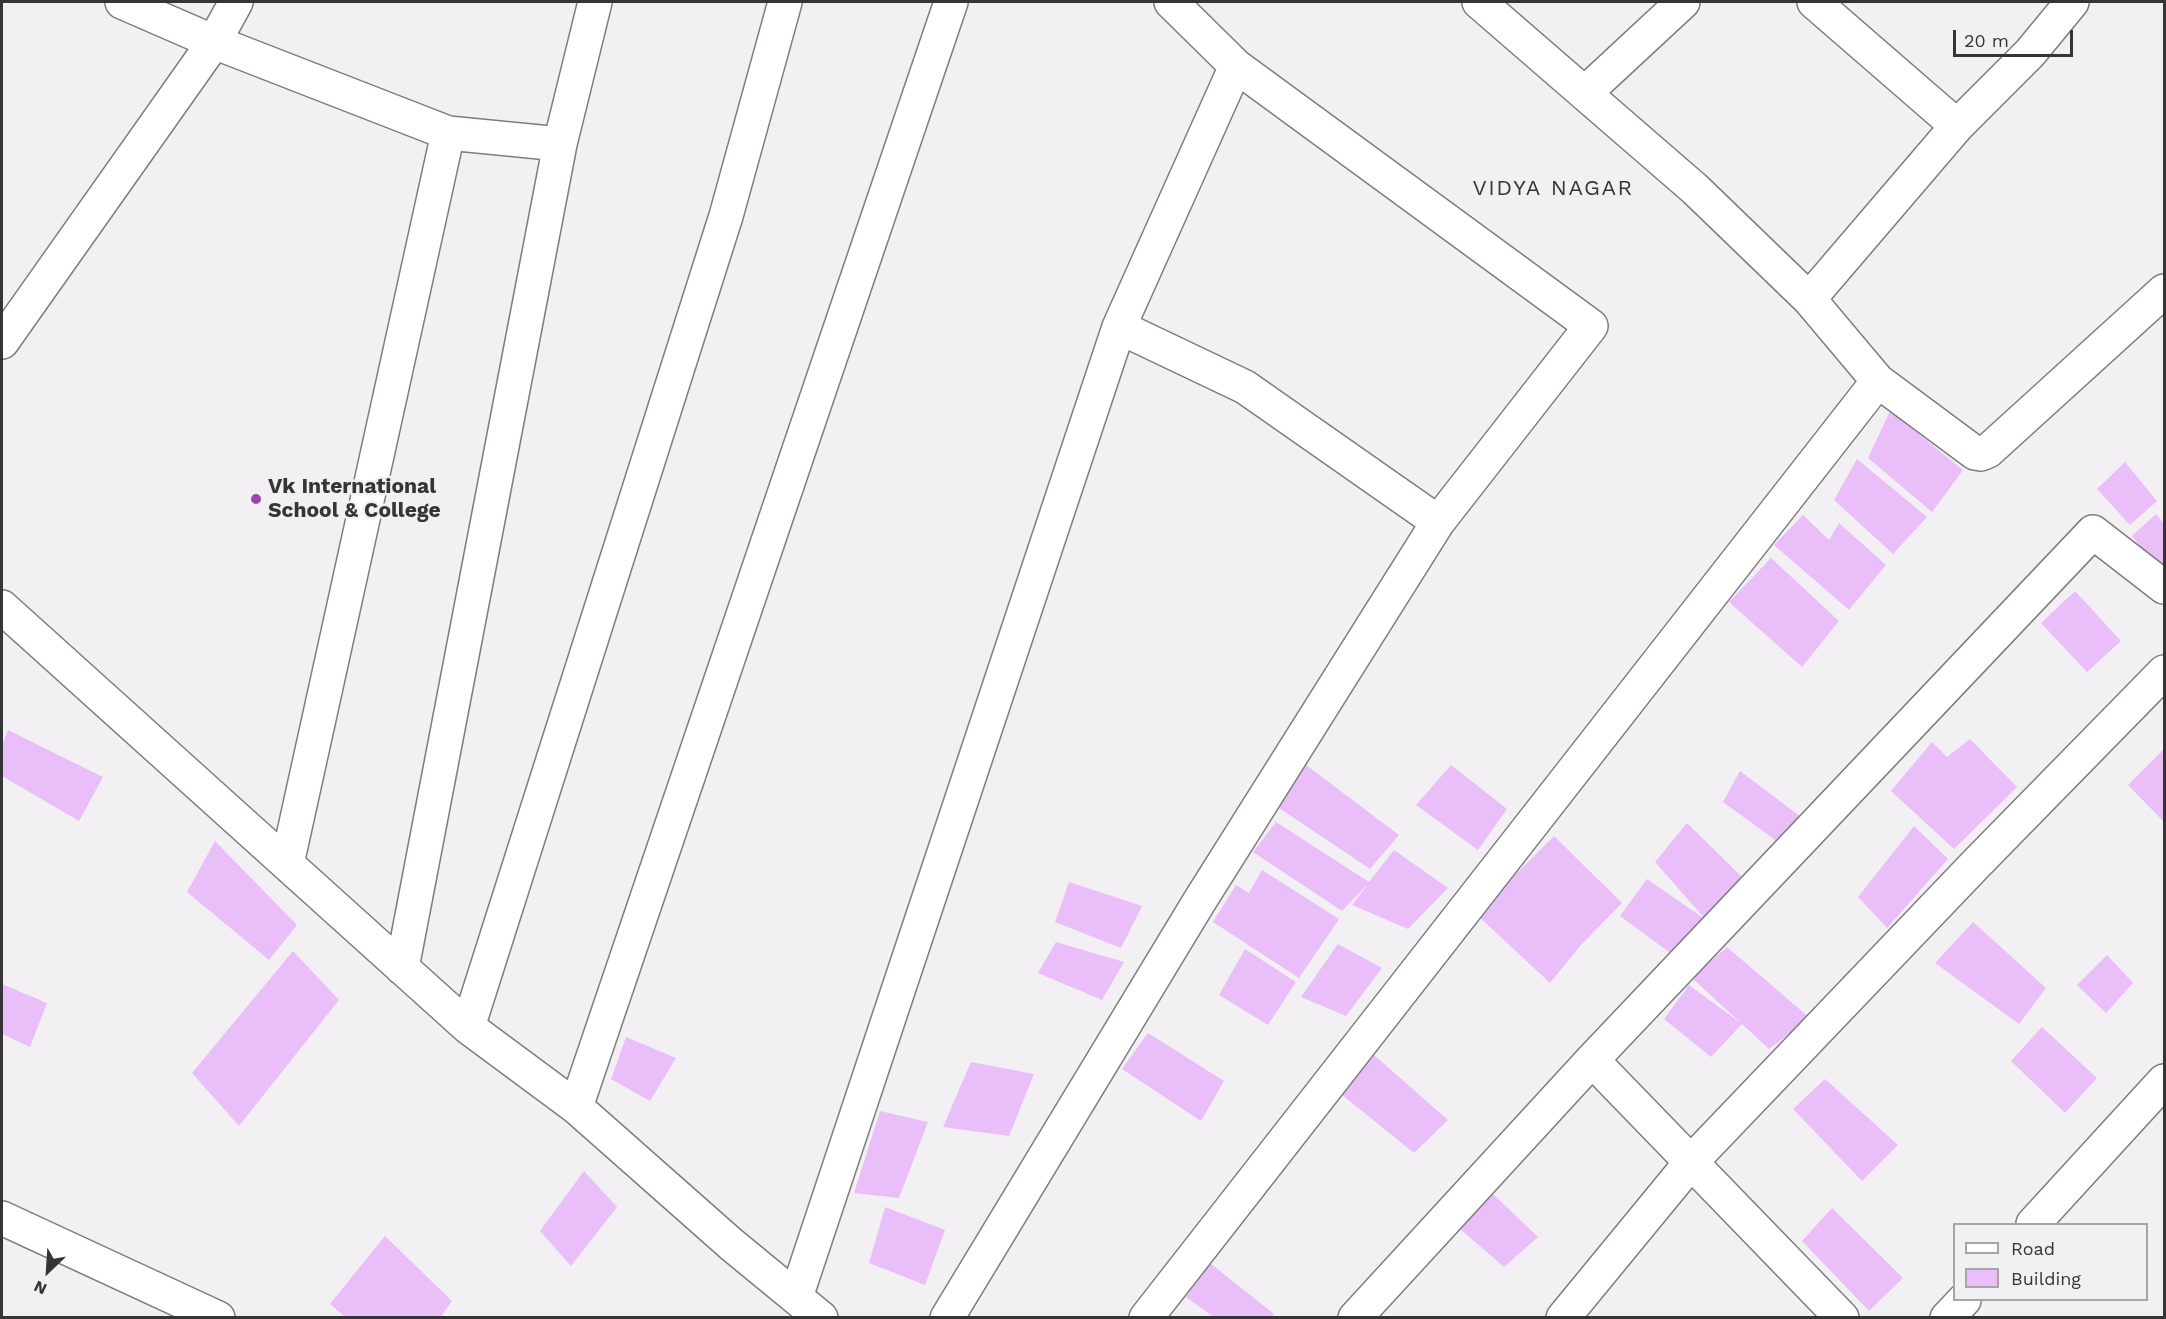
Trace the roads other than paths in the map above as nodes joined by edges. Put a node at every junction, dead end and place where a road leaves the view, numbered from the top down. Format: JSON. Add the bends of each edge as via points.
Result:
{"nodes":[{"id":1,"x":122,"y":2,"type":"edge"},
{"id":2,"x":236,"y":2,"type":"edge"},
{"id":3,"x":595,"y":2,"type":"edge"},
{"id":4,"x":785,"y":2,"type":"edge"},
{"id":5,"x":951,"y":2,"type":"edge"},
{"id":6,"x":1171,"y":2,"type":"edge"},
{"id":7,"x":1479,"y":2,"type":"edge"},
{"id":8,"x":1683,"y":2,"type":"edge"},
{"id":9,"x":1814,"y":2,"type":"edge"},
{"id":10,"x":2072,"y":2,"type":"edge"},
{"id":11,"x":214,"y":42,"type":"junction"},
{"id":12,"x":1236,"y":66,"type":"junction"},
{"id":13,"x":1585,"y":93,"type":"junction"},
{"id":14,"x":1957,"y":126,"type":"junction"},
{"id":15,"x":448,"y":133,"type":"junction"},
{"id":16,"x":560,"y":144,"type":"junction"},
{"id":17,"x":2164,"y":291,"type":"edge"},
{"id":18,"x":1809,"y":299,"type":"junction"},
{"id":19,"x":1119,"y":327,"type":"junction"},
{"id":20,"x":2,"y":342,"type":"edge"},
{"id":21,"x":1878,"y":381,"type":"junction"},
{"id":22,"x":1438,"y":522,"type":"junction"},
{"id":23,"x":2164,"y":587,"type":"edge"},
{"id":24,"x":2,"y":607,"type":"edge"},
{"id":25,"x":2164,"y":672,"type":"edge"},
{"id":26,"x":287,"y":864,"type":"junction"},
{"id":27,"x":402,"y":968,"type":"junction"},
{"id":28,"x":468,"y":1027,"type":"junction"},
{"id":29,"x":1593,"y":1060,"type":"junction"},
{"id":30,"x":2164,"y":1081,"type":"edge"},
{"id":31,"x":576,"y":1107,"type":"junction"},
{"id":32,"x":1692,"y":1161,"type":"junction"},
{"id":33,"x":2,"y":1218,"type":"edge"},
{"id":34,"x":2034,"y":1223,"type":"edge"},
{"id":35,"x":796,"y":1297,"type":"junction"},
{"id":36,"x":1962,"y":1301,"type":"edge"},
{"id":37,"x":218,"y":1317,"type":"edge"},
{"id":38,"x":821,"y":1317,"type":"edge"},
{"id":39,"x":947,"y":1317,"type":"edge"},
{"id":40,"x":1146,"y":1317,"type":"edge"},
{"id":41,"x":1355,"y":1317,"type":"edge"},
{"id":42,"x":1563,"y":1317,"type":"edge"},
{"id":43,"x":1842,"y":1317,"type":"edge"},
{"id":44,"x":1947,"y":1317,"type":"edge"}],
"edges":[{"from":1,"to":11,"type":"street"},
{"from":2,"to":11,"type":"street"},
{"from":3,"to":16,"type":"street"},
{"from":4,"to":28,"type":"street","via":[[726,216]]},
{"from":5,"to":31,"type":"street"},
{"from":6,"to":12,"type":"street"},
{"from":7,"to":13,"type":"street"},
{"from":8,"to":13,"type":"street"},
{"from":9,"to":14,"type":"street"},
{"from":10,"to":14,"type":"street","via":[[2030,53]]},
{"from":11,"to":15,"type":"street"},
{"from":11,"to":20,"type":"street"},
{"from":12,"to":19,"type":"street"},
{"from":12,"to":22,"type":"street","via":[[1591,326]]},
{"from":13,"to":18,"type":"street","via":[[1695,189]]},
{"from":14,"to":18,"type":"street"},
{"from":15,"to":16,"type":"street"},
{"from":15,"to":26,"type":"street"},
{"from":16,"to":27,"type":"street"},
{"from":17,"to":21,"type":"street","via":[[1981,454],[1970,451]]},
{"from":18,"to":21,"type":"street"},
{"from":19,"to":22,"type":"street","via":[[1245,387]]},
{"from":19,"to":35,"type":"street"},
{"from":21,"to":40,"type":"street"},
{"from":22,"to":39,"type":"street","via":[[1199,902]]},
{"from":23,"to":29,"type":"street","via":[[2093,532]]},
{"from":24,"to":26,"type":"street"},
{"from":25,"to":32,"type":"street"},
{"from":26,"to":27,"type":"street"},
{"from":27,"to":28,"type":"street"},
{"from":28,"to":31,"type":"street"},
{"from":29,"to":32,"type":"street"},
{"from":29,"to":41,"type":"street"},
{"from":30,"to":34,"type":"street"},
{"from":31,"to":35,"type":"street"},
{"from":32,"to":42,"type":"street"},
{"from":32,"to":43,"type":"street"},
{"from":33,"to":37,"type":"street"},
{"from":35,"to":38,"type":"street"},
{"from":36,"to":44,"type":"street"}]}
